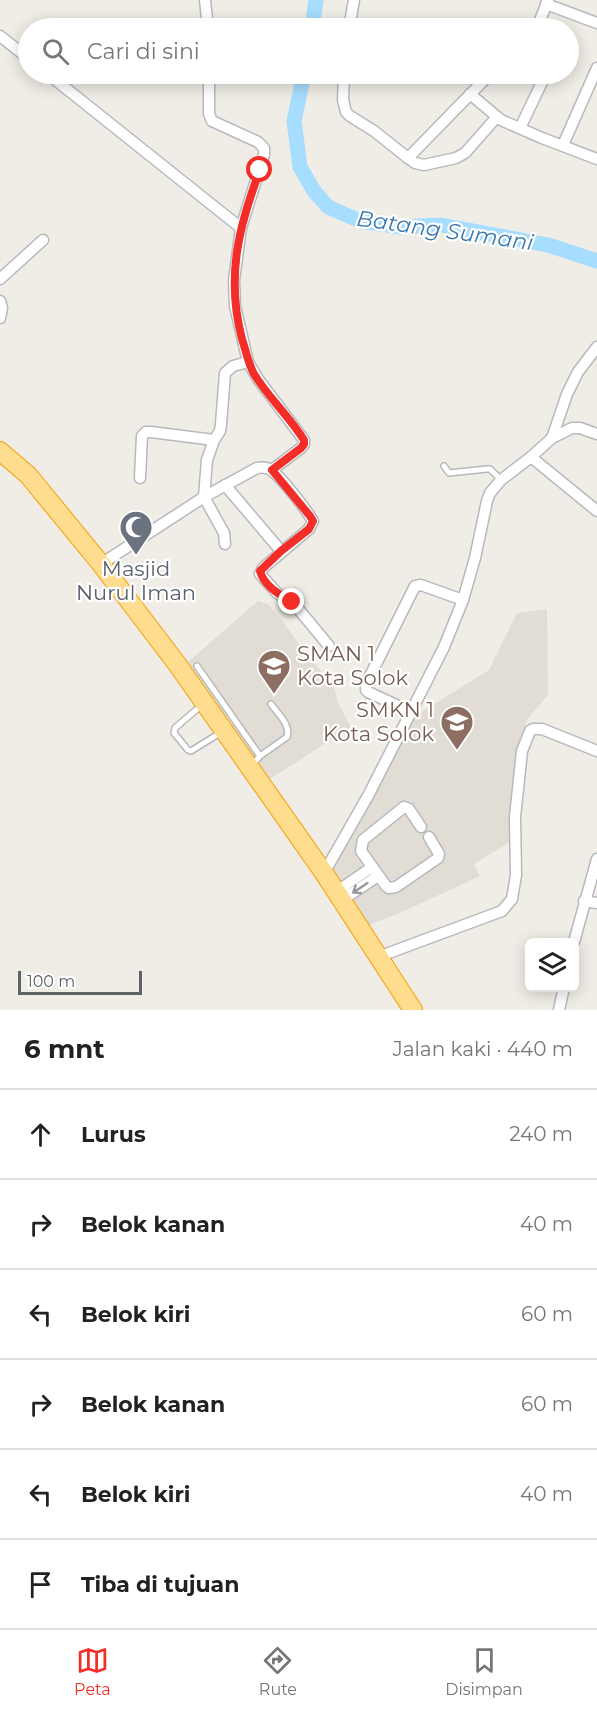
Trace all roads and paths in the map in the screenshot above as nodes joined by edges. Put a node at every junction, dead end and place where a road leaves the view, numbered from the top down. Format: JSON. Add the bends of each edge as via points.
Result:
{"nodes":[{"id":1,"x":205,"y":0,"type":"edge"},
{"id":2,"x":354,"y":0,"type":"edge"},
{"id":3,"x":547,"y":2,"type":"edge"},
{"id":4,"x":207,"y":18,"type":"edge"},
{"id":5,"x":351,"y":18,"type":"edge"},
{"id":6,"x":541,"y":18,"type":"edge"},
{"id":7,"x":597,"y":23,"type":"edge"},
{"id":8,"x":0,"y":36,"type":"edge"},
{"id":9,"x":18,"y":50,"type":"edge"},
{"id":10,"x":597,"y":68,"type":"edge"},
{"id":11,"x":62,"y":84,"type":"edge"},
{"id":12,"x":209,"y":84,"type":"edge"},
{"id":13,"x":344,"y":84,"type":"edge"},
{"id":14,"x":480,"y":84,"type":"edge"},
{"id":15,"x":541,"y":84,"type":"edge"},
{"id":16,"x":470,"y":94,"type":"junction"},
{"id":17,"x":496,"y":118,"type":"junction"},
{"id":18,"x":520,"y":128,"type":"junction"},
{"id":19,"x":563,"y":145,"type":"junction"},
{"id":20,"x":408,"y":158,"type":"junction"},
{"id":21,"x":597,"y":159,"type":"edge"},
{"id":22,"x":241,"y":228,"type":"junction"},
{"id":23,"x":43,"y":240,"type":"dead end"},
{"id":24,"x":0,"y":279,"type":"edge"},
{"id":25,"x":0,"y":301,"type":"edge"},
{"id":26,"x":0,"y":318,"type":"edge"},
{"id":27,"x":595,"y":353,"type":"edge"},
{"id":28,"x":248,"y":362,"type":"junction"},
{"id":29,"x":597,"y":434,"type":"edge"},
{"id":30,"x":552,"y":438,"type":"junction"},
{"id":31,"x":214,"y":440,"type":"junction"},
{"id":32,"x":0,"y":451,"type":"edge"},
{"id":33,"x":531,"y":458,"type":"junction"},
{"id":34,"x":444,"y":466,"type":"dead end"},
{"id":35,"x":272,"y":470,"type":"junction"},
{"id":36,"x":140,"y":478,"type":"dead end"},
{"id":37,"x":501,"y":480,"type":"junction"},
{"id":38,"x":225,"y":485,"type":"junction"},
{"id":39,"x":204,"y":497,"type":"junction"},
{"id":40,"x":597,"y":511,"type":"edge"},
{"id":41,"x":225,"y":544,"type":"dead end"},
{"id":42,"x":281,"y":551,"type":"junction"},
{"id":43,"x":101,"y":564,"type":"junction"},
{"id":44,"x":463,"y":600,"type":"junction"},
{"id":45,"x":329,"y":646,"type":"dead end"},
{"id":46,"x":197,"y":666,"type":"dead end"},
{"id":47,"x":205,"y":703,"type":"junction"},
{"id":48,"x":272,"y":704,"type":"dead end"},
{"id":49,"x":411,"y":712,"type":"junction"},
{"id":50,"x":229,"y":725,"type":"junction"},
{"id":51,"x":597,"y":751,"type":"edge"},
{"id":52,"x":255,"y":762,"type":"junction"},
{"id":53,"x":421,"y":827,"type":"dead end"},
{"id":54,"x":429,"y":837,"type":"dead end"},
{"id":55,"x":597,"y":859,"type":"edge"},
{"id":56,"x":375,"y":872,"type":"junction"},
{"id":57,"x":324,"y":873,"type":"junction"},
{"id":58,"x":339,"y":896,"type":"junction"},
{"id":59,"x":584,"y":901,"type":"junction"},
{"id":60,"x":597,"y":903,"type":"edge"},
{"id":61,"x":575,"y":938,"type":"edge"},
{"id":62,"x":378,"y":957,"type":"junction"},
{"id":63,"x":563,"y":992,"type":"edge"},
{"id":64,"x":413,"y":1010,"type":"edge"},
{"id":65,"x":559,"y":1010,"type":"edge"}],
"edges":[{"from":1,"to":4,"type":"street"},
{"from":2,"to":5,"type":"street"},
{"from":3,"to":6,"type":"street"},
{"from":3,"to":7,"type":"street"},
{"from":8,"to":9,"type":"street"},
{"from":10,"to":19,"type":"street"},
{"from":11,"to":22,"type":"street"},
{"from":12,"to":22,"type":"street","via":[[212,121],[264,148]]},
{"from":13,"to":20,"type":"street","via":[[346,112]]},
{"from":14,"to":16,"type":"street"},
{"from":15,"to":18,"type":"street"},
{"from":16,"to":17,"type":"street"},
{"from":16,"to":20,"type":"street"},
{"from":17,"to":18,"type":"street"},
{"from":17,"to":20,"type":"street","via":[[456,158],[424,165]]},
{"from":18,"to":19,"type":"street"},
{"from":19,"to":21,"type":"street"},
{"from":22,"to":28,"type":"street","via":[[234,289]]},
{"from":23,"to":24,"type":"street"},
{"from":25,"to":26,"type":"street"},
{"from":27,"to":30,"type":"street","via":[[578,372]]},
{"from":28,"to":31,"type":"street","via":[[233,366],[225,374],[221,427]]},
{"from":28,"to":35,"type":"street","via":[[304,440],[301,448]]},
{"from":29,"to":30,"type":"street","via":[[572,428]]},
{"from":30,"to":33,"type":"street"},
{"from":31,"to":36,"type":"street","via":[[146,432],[142,436]]},
{"from":31,"to":39,"type":"street","via":[[207,460]]},
{"from":32,"to":43,"type":"highway","via":[[28,476]]},
{"from":33,"to":37,"type":"street"},
{"from":33,"to":40,"type":"street"},
{"from":34,"to":37,"type":"lane","via":[[449,473],[490,469]]},
{"from":35,"to":38,"type":"street","via":[[257,468]]},
{"from":35,"to":42,"type":"street","via":[[313,521],[309,529]]},
{"from":37,"to":44,"type":"street","via":[[487,501]]},
{"from":38,"to":39,"type":"street"},
{"from":38,"to":42,"type":"street"},
{"from":39,"to":41,"type":"street","via":[[224,533]]},
{"from":39,"to":43,"type":"street"},
{"from":42,"to":45,"type":"street","via":[[260,574],[295,605]]},
{"from":43,"to":47,"type":"highway"},
{"from":44,"to":49,"type":"street"},
{"from":44,"to":49,"type":"street","via":[[415,586],[366,684],[368,692]]},
{"from":46,"to":50,"type":"lane"},
{"from":47,"to":50,"type":"highway"},
{"from":47,"to":50,"type":"lane","via":[[175,728],[174,733],[188,750]]},
{"from":48,"to":52,"type":"lane","via":[[289,733]]},
{"from":49,"to":57,"type":"street"},
{"from":50,"to":52,"type":"highway"},
{"from":51,"to":62,"type":"street","via":[[542,729],[530,731],[522,751],[515,817],[516,874],[508,905],[502,911]]},
{"from":52,"to":57,"type":"highway"},
{"from":53,"to":56,"type":"street","via":[[404,807],[366,837],[361,850]]},
{"from":54,"to":56,"type":"street","via":[[439,855],[436,860],[393,888],[386,886]]},
{"from":55,"to":59,"type":"street"},
{"from":56,"to":58,"type":"street"},
{"from":57,"to":58,"type":"highway"},
{"from":58,"to":62,"type":"highway"},
{"from":59,"to":60,"type":"street"},
{"from":59,"to":61,"type":"street"},
{"from":62,"to":64,"type":"highway"},
{"from":63,"to":65,"type":"street"}]}
